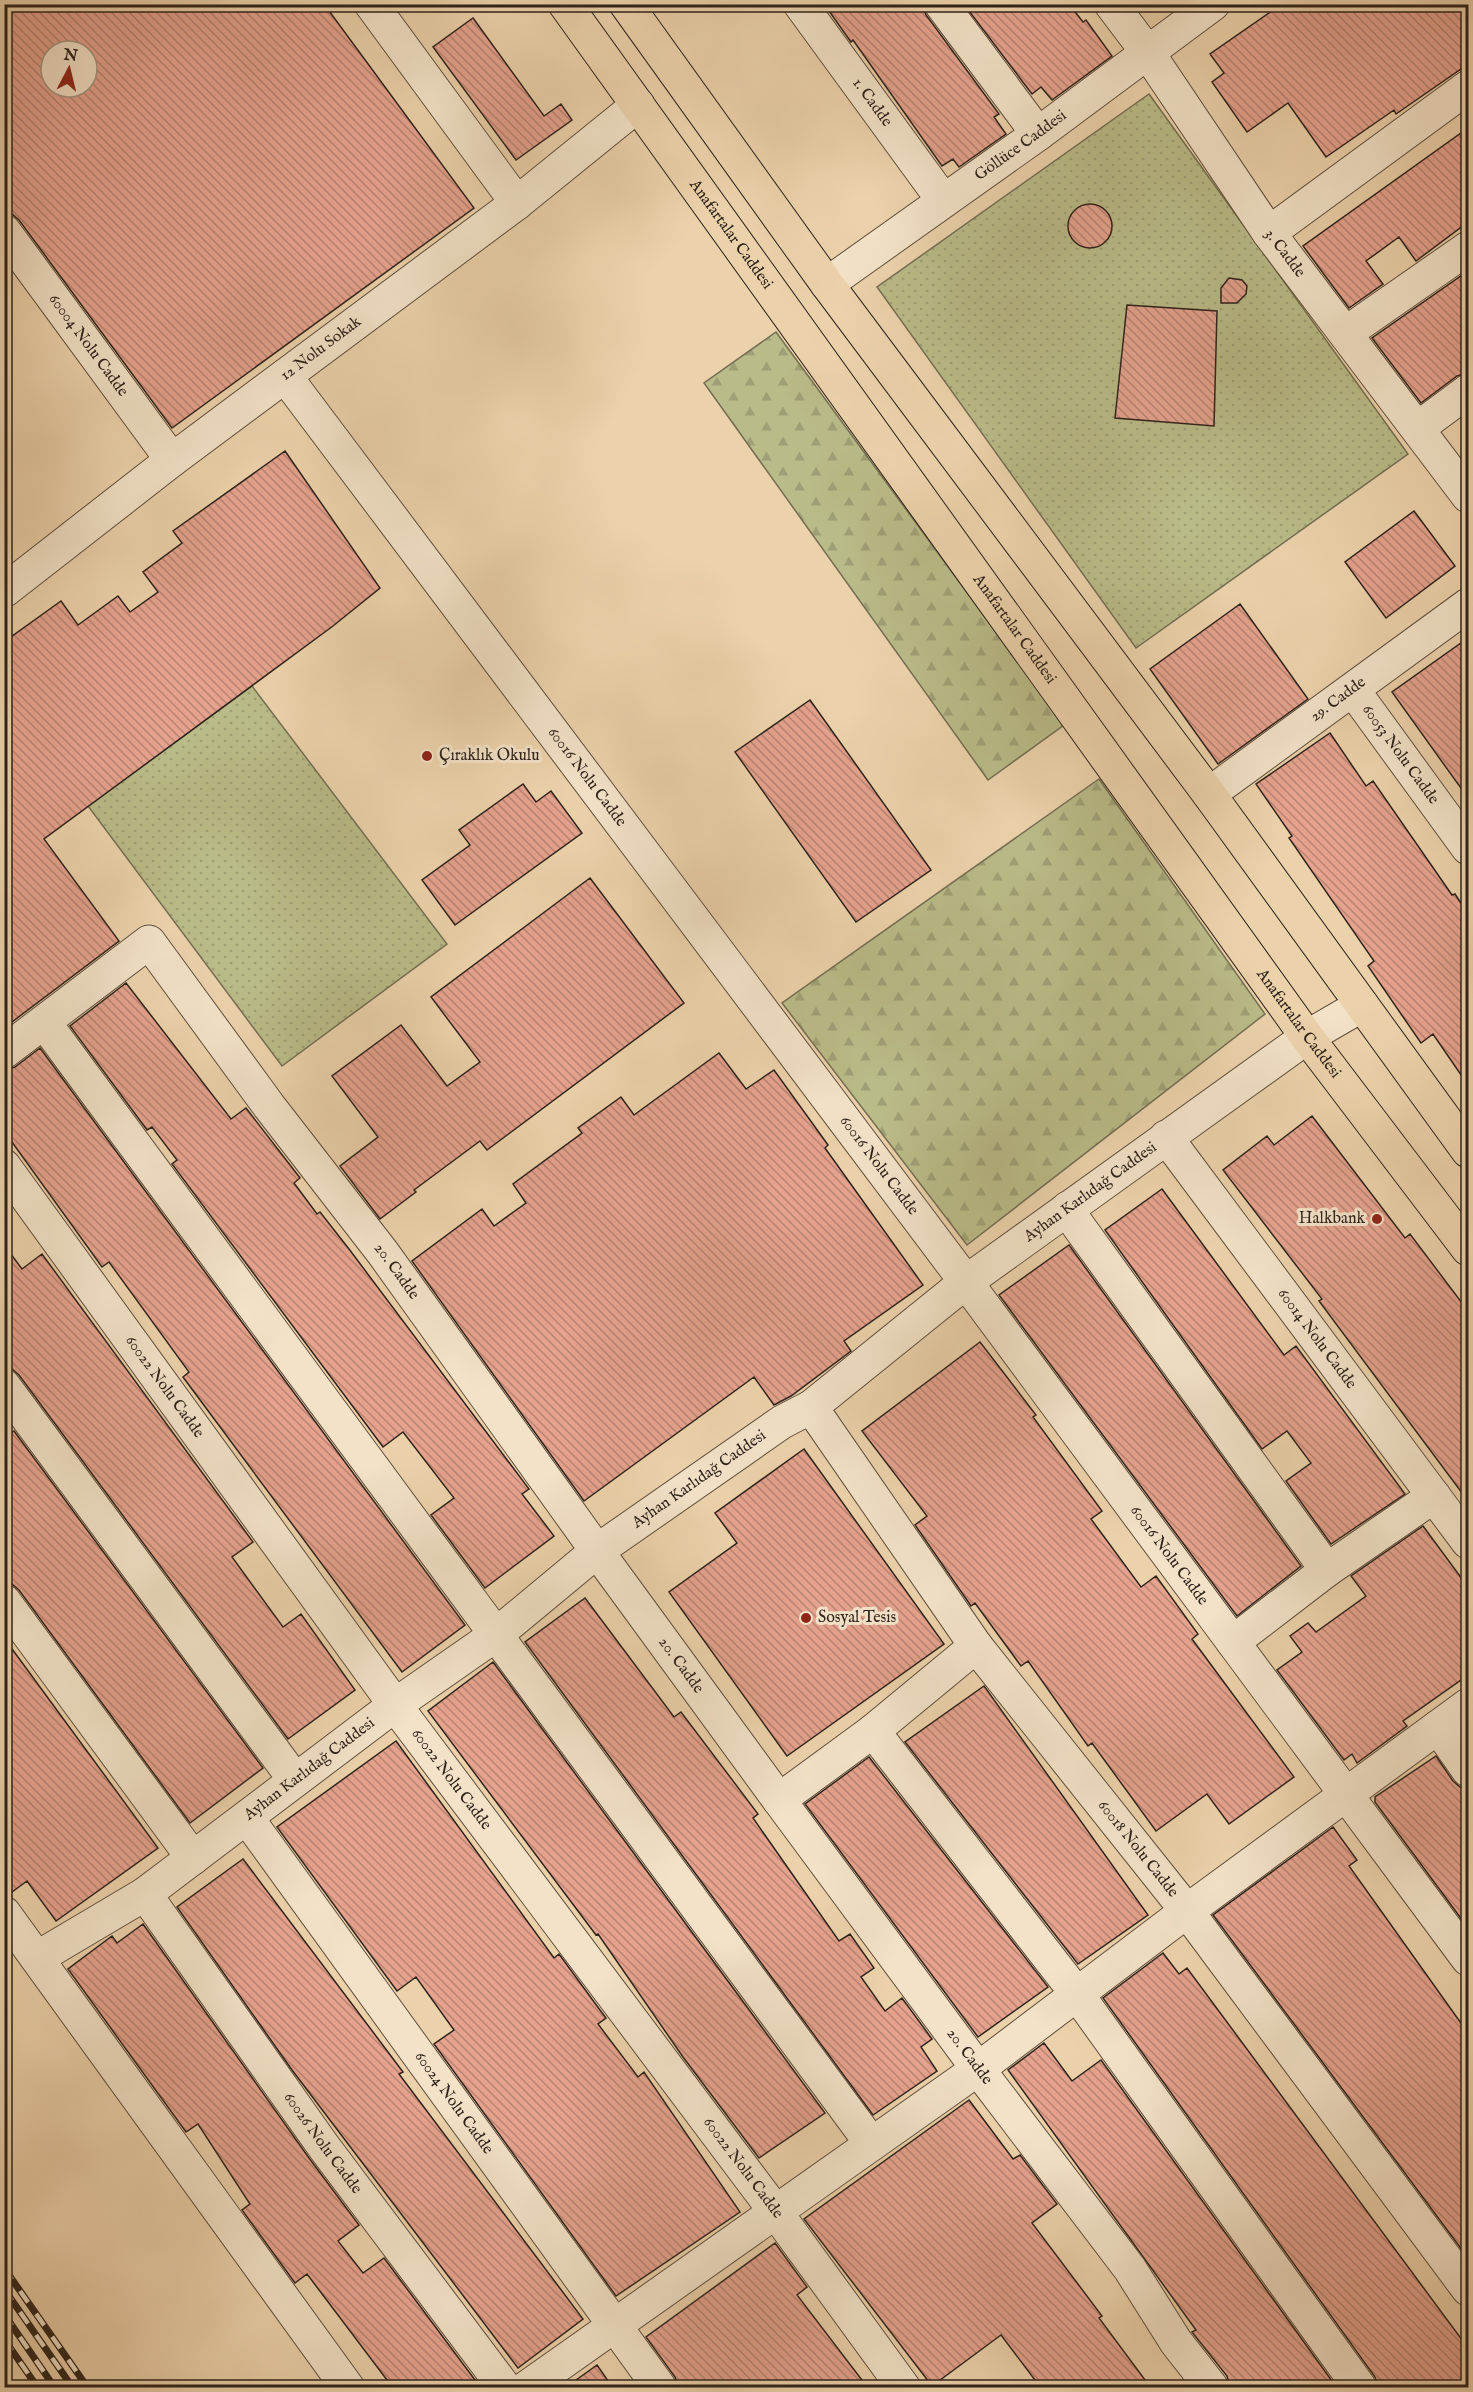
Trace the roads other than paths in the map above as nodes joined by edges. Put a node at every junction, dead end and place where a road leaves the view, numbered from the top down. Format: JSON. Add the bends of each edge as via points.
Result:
{"nodes":[{"id":1,"x":371,"y":4,"type":"edge"},
{"id":2,"x":565,"y":4,"type":"edge"},
{"id":3,"x":626,"y":4,"type":"edge"},
{"id":4,"x":800,"y":4,"type":"edge"},
{"id":5,"x":941,"y":4,"type":"edge"},
{"id":6,"x":1111,"y":4,"type":"edge"},
{"id":7,"x":1213,"y":4,"type":"edge"},
{"id":8,"x":1148,"y":52,"type":"junction"},
{"id":9,"x":1468,"y":87,"type":"edge"},
{"id":10,"x":638,"y":105,"type":"junction"},
{"id":11,"x":1038,"y":134,"type":"junction"},
{"id":12,"x":943,"y":200,"type":"junction"},
{"id":13,"x":517,"y":203,"type":"junction"},
{"id":14,"x":4,"y":231,"type":"edge"},
{"id":15,"x":1269,"y":233,"type":"junction"},
{"id":16,"x":1468,"y":248,"type":"edge"},
{"id":17,"x":827,"y":284,"type":"junction"},
{"id":18,"x":785,"y":310,"type":"junction"},
{"id":19,"x":1346,"y":333,"type":"junction"},
{"id":20,"x":285,"y":376,"type":"junction"},
{"id":21,"x":1468,"y":391,"type":"edge"},
{"id":22,"x":1418,"y":428,"type":"junction"},
{"id":23,"x":172,"y":460,"type":"junction"},
{"id":24,"x":1468,"y":496,"type":"edge"},
{"id":25,"x":4,"y":591,"type":"edge"},
{"id":26,"x":1468,"y":605,"type":"edge"},
{"id":27,"x":1353,"y":690,"type":"junction"},
{"id":28,"x":1209,"y":794,"type":"junction"},
{"id":29,"x":1468,"y":848,"type":"edge"},
{"id":30,"x":1362,"y":1005,"type":"junction"},
{"id":31,"x":44,"y":1022,"type":"junction"},
{"id":32,"x":1307,"y":1037,"type":"junction"},
{"id":33,"x":4,"y":1052,"type":"edge"},
{"id":34,"x":1166,"y":1137,"type":"junction"},
{"id":35,"x":1468,"y":1151,"type":"edge"},
{"id":36,"x":4,"y":1166,"type":"edge"},
{"id":37,"x":1068,"y":1208,"type":"junction"},
{"id":38,"x":1468,"y":1249,"type":"edge"},
{"id":39,"x":966,"y":1282,"type":"junction"},
{"id":40,"x":4,"y":1386,"type":"edge"},
{"id":41,"x":811,"y":1407,"type":"junction"},
{"id":42,"x":1434,"y":1496,"type":"junction"},
{"id":43,"x":1468,"y":1542,"type":"edge"},
{"id":44,"x":597,"y":1551,"type":"junction"},
{"id":45,"x":1327,"y":1570,"type":"junction"},
{"id":46,"x":4,"y":1601,"type":"edge"},
{"id":47,"x":497,"y":1634,"type":"junction"},
{"id":48,"x":1233,"y":1642,"type":"junction"},
{"id":49,"x":976,"y":1646,"type":"junction"},
{"id":50,"x":1468,"y":1704,"type":"edge"},
{"id":51,"x":395,"y":1705,"type":"junction"},
{"id":52,"x":1438,"y":1727,"type":"junction"},
{"id":53,"x":873,"y":1731,"type":"junction"},
{"id":54,"x":1468,"y":1770,"type":"edge"},
{"id":55,"x":296,"y":1780,"type":"junction"},
{"id":56,"x":1345,"y":1793,"type":"junction"},
{"id":57,"x":779,"y":1800,"type":"junction"},
{"id":58,"x":247,"y":1818,"type":"junction"},
{"id":59,"x":193,"y":1858,"type":"junction"},
{"id":60,"x":145,"y":1894,"type":"junction"},
{"id":61,"x":1187,"y":1911,"type":"junction"},
{"id":62,"x":4,"y":1913,"type":"edge"},
{"id":63,"x":37,"y":1958,"type":"junction"},
{"id":64,"x":1468,"y":1959,"type":"edge"},
{"id":65,"x":1077,"y":1994,"type":"junction"},
{"id":66,"x":978,"y":2069,"type":"junction"},
{"id":67,"x":871,"y":2143,"type":"junction"},
{"id":68,"x":775,"y":2211,"type":"junction"},
{"id":69,"x":1468,"y":2289,"type":"edge"},
{"id":70,"x":613,"y":2324,"type":"junction"},
{"id":71,"x":348,"y":2388,"type":"edge"},
{"id":72,"x":505,"y":2388,"type":"edge"},
{"id":73,"x":526,"y":2388,"type":"edge"},
{"id":74,"x":660,"y":2388,"type":"edge"},
{"id":75,"x":904,"y":2388,"type":"edge"},
{"id":76,"x":1212,"y":2388,"type":"edge"},
{"id":77,"x":1360,"y":2388,"type":"edge"}],
"edges":[{"from":1,"to":13,"type":"street"},
{"from":2,"to":10,"type":"main road","name":"Anafartalar Caddesi"},
{"from":3,"to":17,"type":"main road"},
{"from":4,"to":12,"type":"street","name":"1. Cadde"},
{"from":5,"to":11,"type":"street"},
{"from":6,"to":8,"type":"street","name":"3. Cadde"},
{"from":7,"to":8,"type":"street","name":"Göllüce Caddesi"},
{"from":8,"to":11,"type":"street","name":"Göllüce Caddesi"},
{"from":8,"to":15,"type":"street","name":"3. Cadde"},
{"from":9,"to":15,"type":"street"},
{"from":10,"to":13,"type":"street","name":"12 Nolu Sokak"},
{"from":10,"to":18,"type":"main road","name":"Anafartalar Caddesi"},
{"from":11,"to":12,"type":"street","name":"Göllüce Caddesi"},
{"from":12,"to":17,"type":"street","name":"Göllüce Caddesi"},
{"from":13,"to":20,"type":"street","name":"12 Nolu Sokak"},
{"from":14,"to":23,"type":"street","name":"60004 Nolu Cadde"},
{"from":15,"to":19,"type":"street","name":"3. Cadde"},
{"from":16,"to":19,"type":"street"},
{"from":17,"to":18,"type":"main road"},
{"from":17,"to":28,"type":"main road"},
{"from":18,"to":32,"type":"main road","name":"Anafartalar Caddesi"},
{"from":19,"to":22,"type":"street","name":"3. Cadde"},
{"from":20,"to":23,"type":"street","name":"12 Nolu Sokak"},
{"from":20,"to":39,"type":"street","name":"60016 Nolu Cadde"},
{"from":21,"to":22,"type":"street"},
{"from":22,"to":24,"type":"street","name":"3. Cadde"},
{"from":23,"to":25,"type":"street","name":"12 Nolu Sokak"},
{"from":26,"to":27,"type":"street","name":"29. Cadde"},
{"from":27,"to":28,"type":"street","name":"29. Cadde"},
{"from":27,"to":29,"type":"street","name":"60053 Nolu Cadde"},
{"from":28,"to":30,"type":"main road"},
{"from":30,"to":32,"type":"street","name":"Ayhan Karlıdağ Caddesi"},
{"from":30,"to":35,"type":"main road"},
{"from":31,"to":33,"type":"street"},
{"from":31,"to":44,"type":"street","name":"20. Cadde","via":[[149,942],[383,1253]]},
{"from":31,"to":47,"type":"street"},
{"from":32,"to":34,"type":"street","name":"Ayhan Karlıdağ Caddesi"},
{"from":32,"to":38,"type":"main road","name":"Anafartalar Caddesi"},
{"from":34,"to":37,"type":"street","name":"Ayhan Karlıdağ Caddesi"},
{"from":34,"to":42,"type":"street","name":"60014 Nolu Cadde"},
{"from":36,"to":51,"type":"street","name":"60022 Nolu Cadde"},
{"from":37,"to":39,"type":"street","name":"Ayhan Karlıdağ Caddesi"},
{"from":37,"to":45,"type":"street"},
{"from":39,"to":41,"type":"street","name":"Ayhan Karlıdağ Caddesi"},
{"from":39,"to":48,"type":"street","name":"60016 Nolu Cadde"},
{"from":40,"to":55,"type":"street"},
{"from":41,"to":44,"type":"street","name":"Ayhan Karlıdağ Caddesi","via":[[782,1422]]},
{"from":41,"to":49,"type":"street","name":"60018 Nolu Cadde"},
{"from":42,"to":43,"type":"street","name":"60014 Nolu Cadde"},
{"from":42,"to":45,"type":"street"},
{"from":44,"to":47,"type":"street","name":"Ayhan Karlıdağ Caddesi"},
{"from":44,"to":57,"type":"street","name":"20. Cadde"},
{"from":45,"to":48,"type":"street"},
{"from":46,"to":59,"type":"street"},
{"from":47,"to":51,"type":"street","name":"Ayhan Karlıdağ Caddesi"},
{"from":47,"to":67,"type":"street"},
{"from":48,"to":56,"type":"street","name":"60016 Nolu Cadde"},
{"from":49,"to":53,"type":"street"},
{"from":49,"to":61,"type":"street","name":"60018 Nolu Cadde"},
{"from":50,"to":52,"type":"street"},
{"from":51,"to":55,"type":"street","name":"Ayhan Karlıdağ Caddesi"},
{"from":51,"to":68,"type":"street","name":"60022 Nolu Cadde"},
{"from":52,"to":54,"type":"street"},
{"from":52,"to":56,"type":"street"},
{"from":53,"to":57,"type":"street"},
{"from":53,"to":65,"type":"street"},
{"from":55,"to":58,"type":"street","name":"Ayhan Karlıdağ Caddesi"},
{"from":56,"to":61,"type":"street"},
{"from":56,"to":64,"type":"street","name":"60016 Nolu Cadde"},
{"from":57,"to":66,"type":"street","name":"20. Cadde"},
{"from":58,"to":59,"type":"street","name":"Ayhan Karlıdağ Caddesi"},
{"from":58,"to":70,"type":"street","name":"60024 Nolu Cadde"},
{"from":59,"to":60,"type":"street","name":"Ayhan Karlıdağ Caddesi"},
{"from":60,"to":63,"type":"street","name":"Ayhan Karlıdağ Caddesi"},
{"from":60,"to":72,"type":"street","name":"60026 Nolu Cadde","via":[[324,2147]]},
{"from":61,"to":65,"type":"street"},
{"from":61,"to":69,"type":"street","name":"60018 Nolu Cadde"},
{"from":62,"to":63,"type":"street"},
{"from":63,"to":71,"type":"street"},
{"from":65,"to":66,"type":"street"},
{"from":65,"to":77,"type":"street"},
{"from":66,"to":67,"type":"street"},
{"from":66,"to":76,"type":"street","name":"20. Cadde","via":[[1130,2269],[1176,2342]]},
{"from":67,"to":68,"type":"street"},
{"from":68,"to":70,"type":"street"},
{"from":68,"to":75,"type":"street","name":"60022 Nolu Cadde"},
{"from":70,"to":73,"type":"street"},
{"from":70,"to":74,"type":"street","name":"60024 Nolu Cadde"}]}
